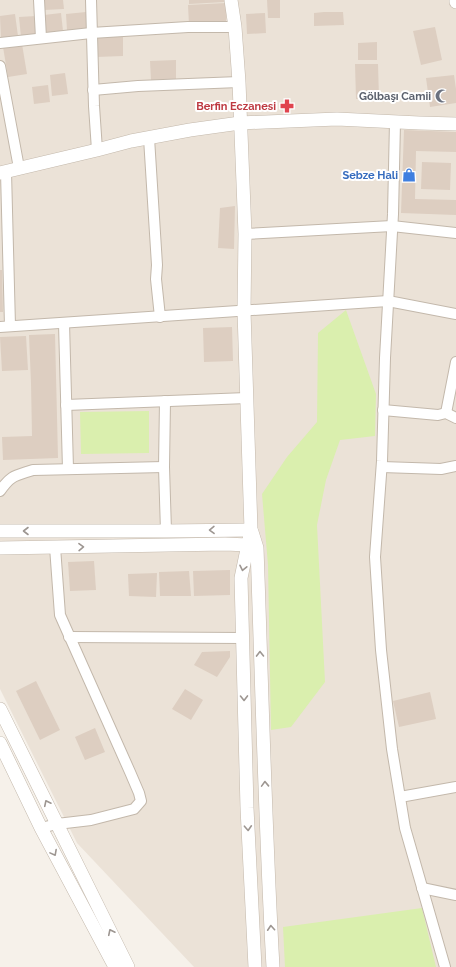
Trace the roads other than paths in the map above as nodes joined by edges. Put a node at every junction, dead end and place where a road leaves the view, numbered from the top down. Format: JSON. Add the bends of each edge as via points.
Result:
{"nodes":[{"id":1,"x":39,"y":0,"type":"edge"},
{"id":2,"x":91,"y":0,"type":"edge"},
{"id":3,"x":231,"y":0,"type":"edge"},
{"id":4,"x":234,"y":27,"type":"junction"},
{"id":5,"x":91,"y":33,"type":"junction"},
{"id":6,"x":41,"y":38,"type":"junction"},
{"id":7,"x":0,"y":43,"type":"edge"},
{"id":8,"x":0,"y":68,"type":"edge"},
{"id":9,"x":239,"y":82,"type":"junction"},
{"id":10,"x":94,"y":90,"type":"junction"},
{"id":11,"x":395,"y":122,"type":"junction"},
{"id":12,"x":240,"y":123,"type":"junction"},
{"id":13,"x":456,"y":124,"type":"edge"},
{"id":14,"x":148,"y":138,"type":"junction"},
{"id":15,"x":97,"y":150,"type":"junction"},
{"id":16,"x":19,"y":168,"type":"junction"},
{"id":17,"x":3,"y":172,"type":"edge"},
{"id":18,"x":392,"y":226,"type":"junction"},
{"id":19,"x":456,"y":233,"type":"edge"},
{"id":20,"x":245,"y":234,"type":"junction"},
{"id":21,"x":388,"y":301,"type":"junction"},
{"id":22,"x":244,"y":311,"type":"junction"},
{"id":23,"x":456,"y":314,"type":"edge"},
{"id":24,"x":160,"y":317,"type":"junction"},
{"id":25,"x":64,"y":323,"type":"junction"},
{"id":26,"x":5,"y":327,"type":"edge"},
{"id":27,"x":456,"y":362,"type":"edge"},
{"id":28,"x":247,"y":398,"type":"junction"},
{"id":29,"x":165,"y":402,"type":"junction"},
{"id":30,"x":66,"y":405,"type":"junction"},
{"id":31,"x":384,"y":410,"type":"junction"},
{"id":32,"x":446,"y":413,"type":"junction"},
{"id":33,"x":456,"y":418,"type":"edge"},
{"id":34,"x":456,"y":466,"type":"edge"},
{"id":35,"x":164,"y":467,"type":"junction"},
{"id":36,"x":382,"y":467,"type":"junction"},
{"id":37,"x":68,"y":469,"type":"junction"},
{"id":38,"x":0,"y":473,"type":"edge"},
{"id":39,"x":6,"y":483,"type":"junction"},
{"id":40,"x":0,"y":491,"type":"edge"},
{"id":41,"x":251,"y":530,"type":"junction"},
{"id":42,"x":0,"y":531,"type":"edge"},
{"id":43,"x":166,"y":531,"type":"junction"},
{"id":44,"x":253,"y":546,"type":"junction"},
{"id":45,"x":55,"y":547,"type":"junction"},
{"id":46,"x":0,"y":548,"type":"edge"},
{"id":47,"x":70,"y":637,"type":"junction"},
{"id":48,"x":243,"y":638,"type":"junction"},
{"id":49,"x":0,"y":709,"type":"edge"},
{"id":50,"x":0,"y":743,"type":"edge"},
{"id":51,"x":456,"y":786,"type":"edge"},
{"id":52,"x":400,"y":797,"type":"junction"},
{"id":53,"x":57,"y":824,"type":"junction"},
{"id":54,"x":41,"y":828,"type":"junction"},
{"id":55,"x":422,"y":888,"type":"junction"},
{"id":56,"x":456,"y":895,"type":"edge"},
{"id":57,"x":115,"y":967,"type":"edge"},
{"id":58,"x":128,"y":967,"type":"edge"},
{"id":59,"x":255,"y":967,"type":"edge"},
{"id":60,"x":273,"y":967,"type":"edge"},
{"id":61,"x":445,"y":967,"type":"edge"}],
"edges":[{"from":1,"to":6,"type":"street"},
{"from":2,"to":5,"type":"street"},
{"from":3,"to":4,"type":"street"},
{"from":4,"to":5,"type":"street"},
{"from":4,"to":9,"type":"street"},
{"from":5,"to":6,"type":"street"},
{"from":5,"to":10,"type":"street"},
{"from":6,"to":7,"type":"street"},
{"from":8,"to":16,"type":"street"},
{"from":9,"to":10,"type":"street"},
{"from":9,"to":12,"type":"street"},
{"from":10,"to":15,"type":"street"},
{"from":11,"to":12,"type":"street","via":[[337,119]]},
{"from":11,"to":13,"type":"street"},
{"from":11,"to":18,"type":"street"},
{"from":12,"to":14,"type":"street"},
{"from":12,"to":20,"type":"street"},
{"from":14,"to":15,"type":"street"},
{"from":14,"to":24,"type":"street"},
{"from":15,"to":16,"type":"street"},
{"from":16,"to":17,"type":"street"},
{"from":17,"to":26,"type":"street"},
{"from":18,"to":19,"type":"street"},
{"from":18,"to":20,"type":"street"},
{"from":18,"to":21,"type":"street"},
{"from":20,"to":22,"type":"street"},
{"from":21,"to":22,"type":"street"},
{"from":21,"to":23,"type":"street"},
{"from":21,"to":31,"type":"street"},
{"from":22,"to":24,"type":"street"},
{"from":22,"to":28,"type":"street"},
{"from":24,"to":25,"type":"street"},
{"from":25,"to":26,"type":"street"},
{"from":25,"to":30,"type":"street"},
{"from":27,"to":32,"type":"street"},
{"from":28,"to":29,"type":"street"},
{"from":28,"to":41,"type":"street"},
{"from":29,"to":30,"type":"street"},
{"from":29,"to":35,"type":"street"},
{"from":30,"to":37,"type":"street"},
{"from":31,"to":32,"type":"street","via":[[438,415]]},
{"from":31,"to":36,"type":"street"},
{"from":32,"to":33,"type":"street"},
{"from":34,"to":36,"type":"street","via":[[441,469]]},
{"from":35,"to":37,"type":"street"},
{"from":35,"to":43,"type":"street"},
{"from":36,"to":52,"type":"street","via":[[375,557],[381,650]]},
{"from":37,"to":39,"type":"street","via":[[33,470],[12,476]]},
{"from":38,"to":39,"type":"street"},
{"from":39,"to":40,"type":"street"},
{"from":41,"to":43,"type":"street","one_way":true},
{"from":41,"to":44,"type":"street"},
{"from":43,"to":42,"type":"street","one_way":true},
{"from":45,"to":44,"type":"street","one_way":true,"via":[[225,544]]},
{"from":44,"to":48,"type":"street","one_way":true,"via":[[241,578]]},
{"from":60,"to":44,"type":"street","one_way":true},
{"from":45,"to":46,"type":"street"},
{"from":45,"to":47,"type":"street","via":[[60,615]]},
{"from":47,"to":48,"type":"street"},
{"from":47,"to":53,"type":"street","via":[[141,801],[134,809],[91,820]]},
{"from":48,"to":59,"type":"street","one_way":true,"via":[[247,808]]},
{"from":53,"to":49,"type":"street","one_way":true},
{"from":50,"to":54,"type":"street"},
{"from":51,"to":52,"type":"street"},
{"from":52,"to":55,"type":"street","via":[[405,828]]},
{"from":53,"to":54,"type":"street"},
{"from":58,"to":53,"type":"street","one_way":true},
{"from":54,"to":57,"type":"street","one_way":true},
{"from":55,"to":56,"type":"street"},
{"from":55,"to":61,"type":"street"}]}
